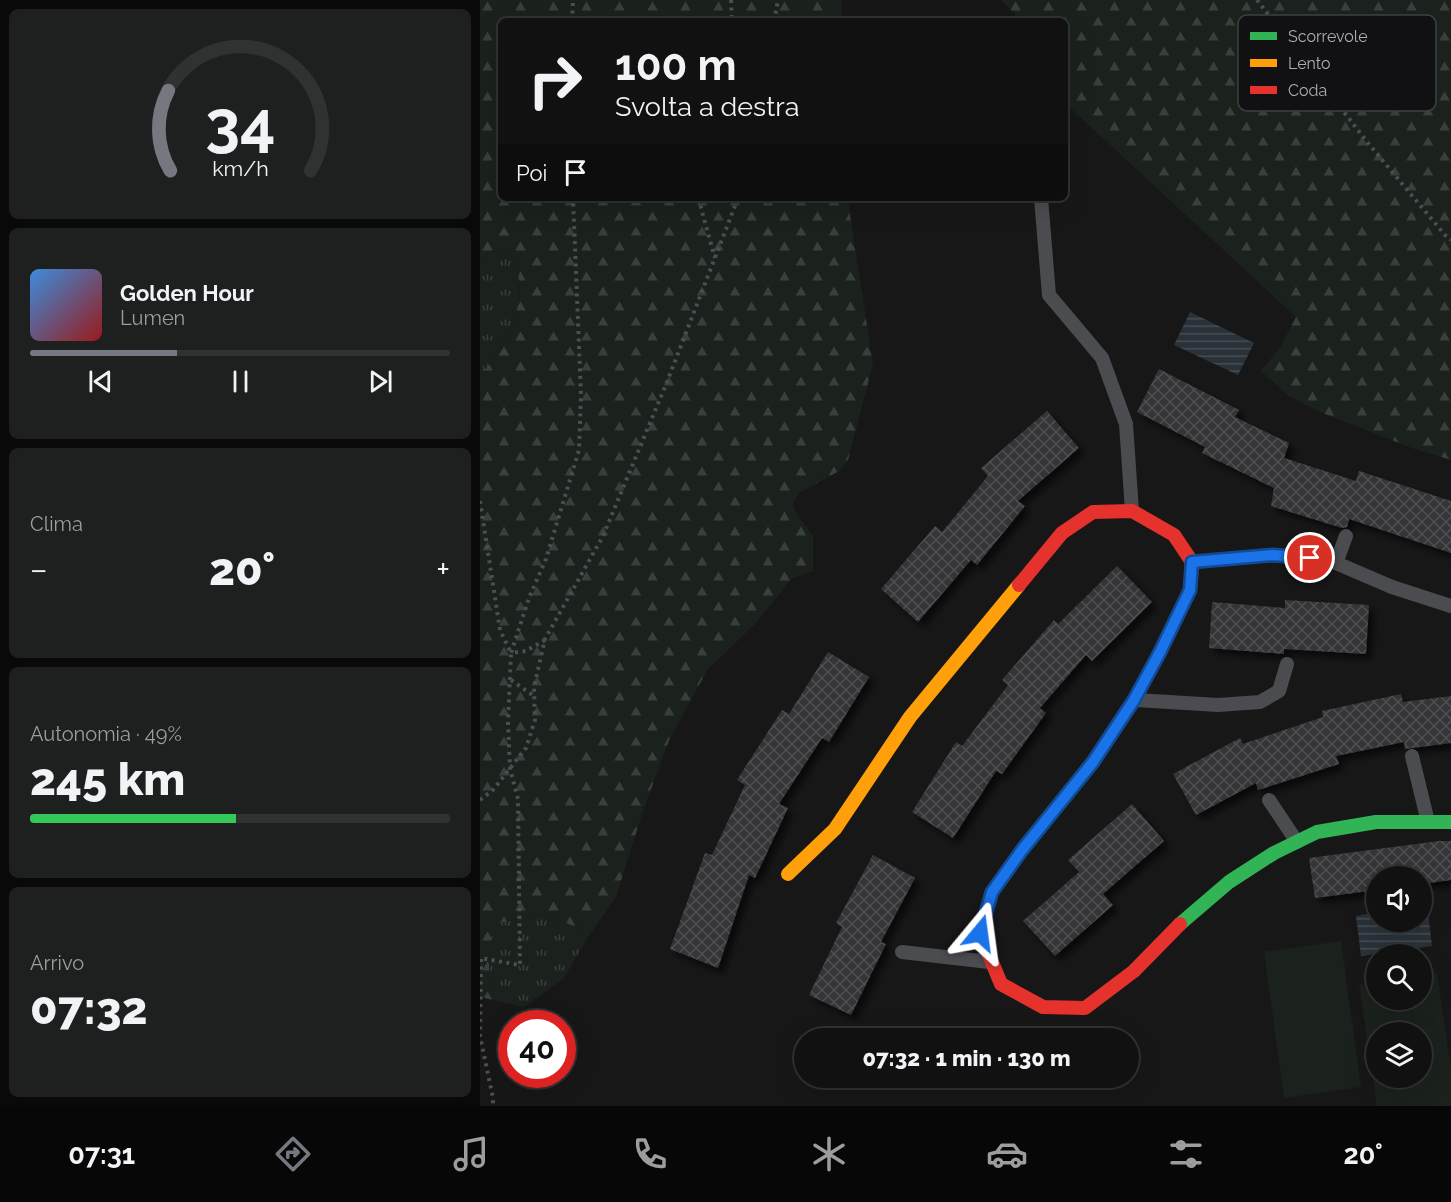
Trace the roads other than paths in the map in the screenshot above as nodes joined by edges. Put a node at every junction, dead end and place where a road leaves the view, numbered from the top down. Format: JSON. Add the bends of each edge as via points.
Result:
{"nodes":[{"id":1,"x":1041,"y":201,"type":"edge"},
{"id":2,"x":1132,"y":511,"type":"junction"},
{"id":3,"x":1346,"y":536,"type":"dead end"},
{"id":4,"x":1192,"y":562,"type":"junction"},
{"id":5,"x":1336,"y":563,"type":"junction"},
{"id":6,"x":1451,"y":606,"type":"edge"},
{"id":7,"x":1287,"y":664,"type":"dead end"},
{"id":8,"x":1134,"y":700,"type":"junction"},
{"id":9,"x":1412,"y":756,"type":"dead end"},
{"id":10,"x":1269,"y":800,"type":"dead end"},
{"id":11,"x":1428,"y":822,"type":"junction"},
{"id":12,"x":1451,"y":822,"type":"edge"},
{"id":13,"x":1297,"y":842,"type":"junction"},
{"id":14,"x":788,"y":874,"type":"dead end"},
{"id":15,"x":902,"y":952,"type":"dead end"},
{"id":16,"x":992,"y":962,"type":"junction"}],
"edges":[{"from":1,"to":2,"type":"lane","via":[[1049,295],[1102,358],[1126,424]]},
{"from":2,"to":4,"type":"street","via":[[1174,535]]},
{"from":2,"to":14,"type":"street","via":[[1093,512],[1062,533],[910,717],[835,829]]},
{"from":3,"to":5,"type":"lane"},
{"from":4,"to":5,"type":"lane","via":[[1273,555]]},
{"from":4,"to":8,"type":"street","via":[[1190,590]]},
{"from":5,"to":6,"type":"lane"},
{"from":7,"to":8,"type":"lane","via":[[1279,691],[1260,702],[1218,705]]},
{"from":8,"to":16,"type":"street","via":[[1093,762],[992,892],[980,933]]},
{"from":9,"to":11,"type":"lane"},
{"from":10,"to":13,"type":"lane"},
{"from":11,"to":12,"type":"street"},
{"from":11,"to":13,"type":"street","via":[[1376,822],[1317,832]]},
{"from":13,"to":16,"type":"street","via":[[1229,882],[1134,971],[1085,1008],[1043,1007],[1001,984]]},
{"from":15,"to":16,"type":"lane"}]}
